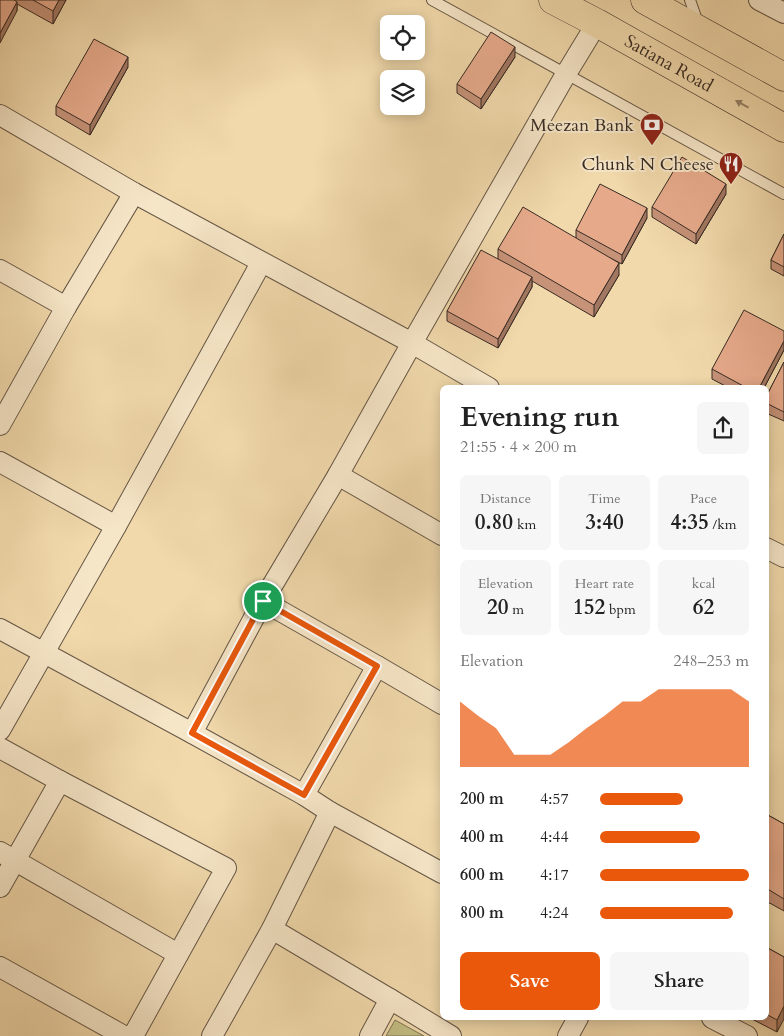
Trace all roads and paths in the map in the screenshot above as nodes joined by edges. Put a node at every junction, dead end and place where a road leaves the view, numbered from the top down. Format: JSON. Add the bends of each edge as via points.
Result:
{"nodes":[{"id":1,"x":432,"y":0,"type":"edge"},
{"id":2,"x":553,"y":0,"type":"edge"},
{"id":3,"x":645,"y":0,"type":"edge"},
{"id":4,"x":690,"y":0,"type":"edge"},
{"id":5,"x":759,"y":0,"type":"edge"},
{"id":6,"x":784,"y":14,"type":"edge"},
{"id":7,"x":597,"y":23,"type":"junction"},
{"id":8,"x":701,"y":31,"type":"junction"},
{"id":9,"x":566,"y":74,"type":"junction"},
{"id":10,"x":784,"y":77,"type":"edge"},
{"id":11,"x":0,"y":115,"type":"edge"},
{"id":12,"x":784,"y":128,"type":"edge"},
{"id":13,"x":134,"y":193,"type":"junction"},
{"id":14,"x":784,"y":194,"type":"edge"},
{"id":15,"x":261,"y":263,"type":"junction"},
{"id":16,"x":0,"y":270,"type":"edge"},
{"id":17,"x":66,"y":307,"type":"junction"},
{"id":18,"x":412,"y":343,"type":"junction"},
{"id":19,"x":484,"y":385,"type":"edge"},
{"id":20,"x":0,"y":425,"type":"edge"},
{"id":21,"x":0,"y":462,"type":"edge"},
{"id":22,"x":338,"y":475,"type":"junction"},
{"id":23,"x":116,"y":526,"type":"junction"},
{"id":24,"x":440,"y":534,"type":"edge"},
{"id":25,"x":263,"y":601,"type":"junction"},
{"id":26,"x":0,"y":629,"type":"edge"},
{"id":27,"x":44,"y":653,"type":"junction"},
{"id":28,"x":377,"y":666,"type":"junction"},
{"id":29,"x":440,"y":703,"type":"edge"},
{"id":30,"x":0,"y":730,"type":"edge"},
{"id":31,"x":192,"y":733,"type":"junction"},
{"id":32,"x":0,"y":748,"type":"edge"},
{"id":33,"x":60,"y":782,"type":"junction"},
{"id":34,"x":304,"y":795,"type":"junction"},
{"id":35,"x":330,"y":812,"type":"junction"},
{"id":36,"x":8,"y":857,"type":"edge"},
{"id":37,"x":440,"y":872,"type":"edge"},
{"id":38,"x":0,"y":887,"type":"edge"},
{"id":39,"x":272,"y":929,"type":"junction"},
{"id":40,"x":178,"y":954,"type":"junction"},
{"id":41,"x":0,"y":967,"type":"edge"},
{"id":42,"x":390,"y":999,"type":"junction"},
{"id":43,"x":577,"y":1020,"type":"edge"},
{"id":44,"x":716,"y":1020,"type":"edge"},
{"id":45,"x":124,"y":1036,"type":"edge"},
{"id":46,"x":133,"y":1036,"type":"edge"},
{"id":47,"x":212,"y":1036,"type":"edge"},
{"id":48,"x":370,"y":1036,"type":"edge"},
{"id":49,"x":452,"y":1036,"type":"edge"},
{"id":50,"x":568,"y":1036,"type":"edge"},
{"id":51,"x":747,"y":1036,"type":"edge"}],
"edges":[{"from":1,"to":9,"type":"lane"},
{"from":2,"to":7,"type":"main road","name":"Satiana Road"},
{"from":3,"to":8,"type":"main road"},
{"from":4,"to":8,"type":"lane"},
{"from":5,"to":6,"type":"street"},
{"from":7,"to":9,"type":"street"},
{"from":12,"to":7,"type":"main road","name":"Satiana Road","one_way":true},
{"from":8,"to":10,"type":"main road"},
{"from":9,"to":14,"type":"lane"},
{"from":9,"to":18,"type":"street"},
{"from":11,"to":13,"type":"street"},
{"from":13,"to":15,"type":"street"},
{"from":13,"to":17,"type":"street"},
{"from":15,"to":18,"type":"street"},
{"from":15,"to":23,"type":"street"},
{"from":16,"to":17,"type":"street"},
{"from":17,"to":20,"type":"street"},
{"from":18,"to":19,"type":"street"},
{"from":18,"to":22,"type":"street"},
{"from":21,"to":23,"type":"street"},
{"from":22,"to":24,"type":"street"},
{"from":22,"to":25,"type":"street"},
{"from":23,"to":27,"type":"street"},
{"from":25,"to":28,"type":"street"},
{"from":25,"to":31,"type":"street"},
{"from":26,"to":27,"type":"street"},
{"from":27,"to":30,"type":"street"},
{"from":27,"to":31,"type":"street"},
{"from":28,"to":29,"type":"street"},
{"from":28,"to":34,"type":"street"},
{"from":31,"to":34,"type":"street"},
{"from":32,"to":33,"type":"street"},
{"from":33,"to":36,"type":"street"},
{"from":33,"to":40,"type":"street","via":[[226,868]]},
{"from":34,"to":35,"type":"street"},
{"from":35,"to":37,"type":"street"},
{"from":35,"to":39,"type":"street"},
{"from":36,"to":38,"type":"street"},
{"from":36,"to":40,"type":"street"},
{"from":39,"to":42,"type":"street"},
{"from":39,"to":47,"type":"street"},
{"from":40,"to":46,"type":"street"},
{"from":41,"to":45,"type":"street"},
{"from":42,"to":48,"type":"street"},
{"from":42,"to":49,"type":"street"},
{"from":43,"to":50,"type":"street"},
{"from":44,"to":51,"type":"street"}]}
